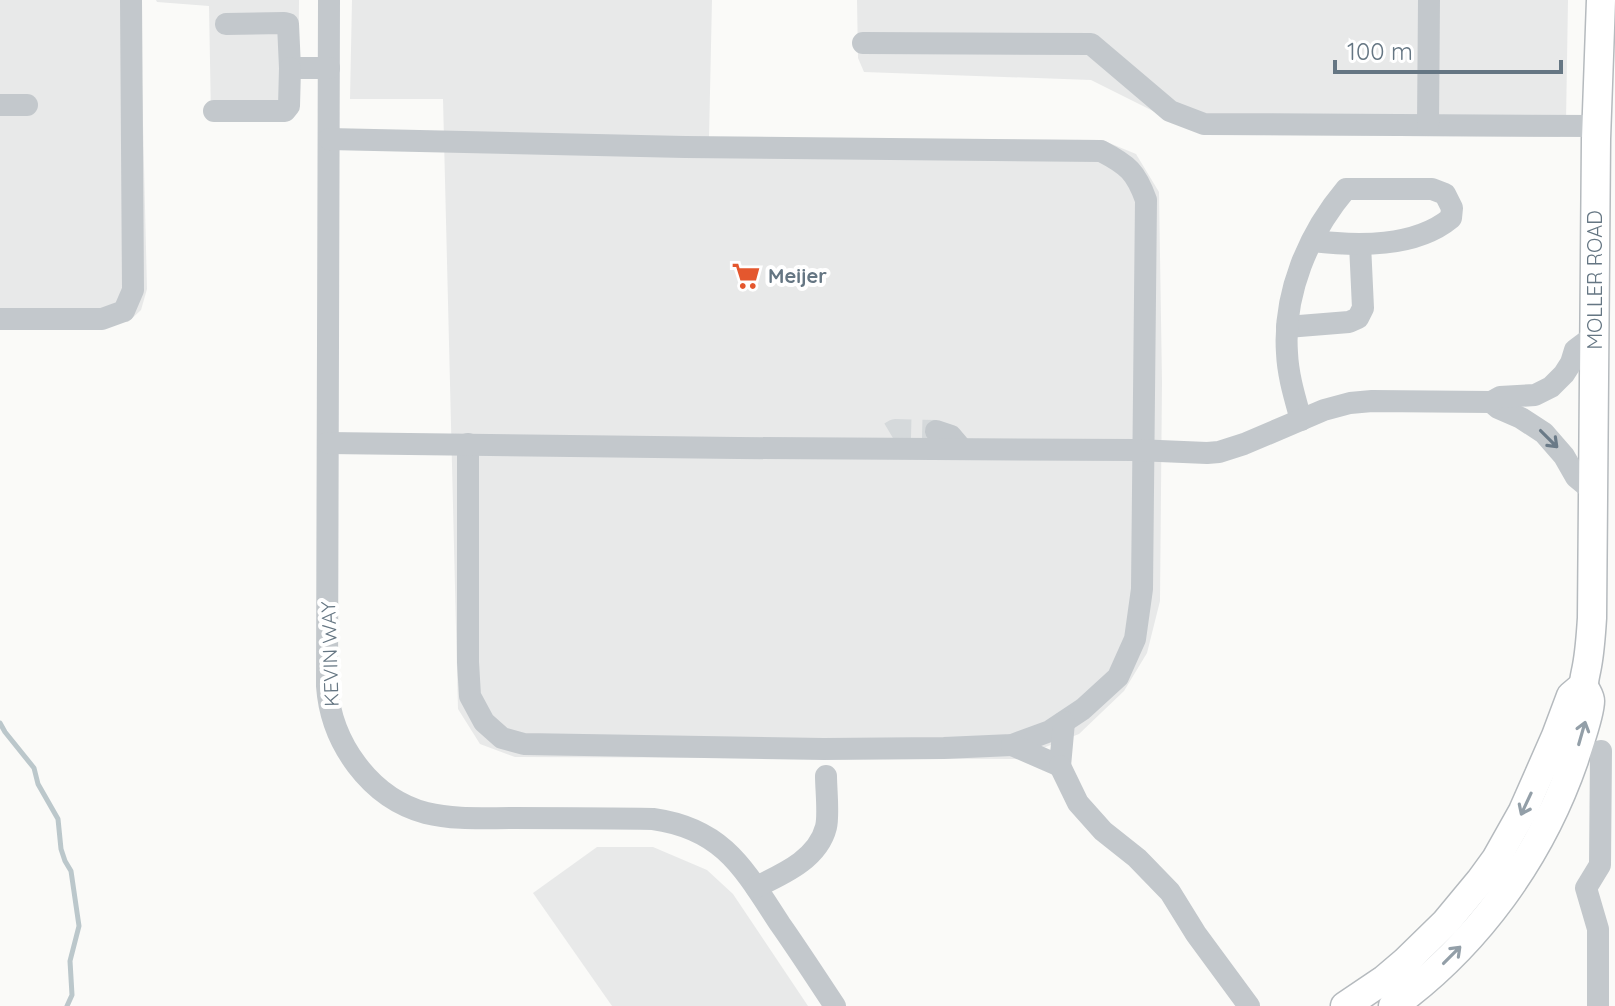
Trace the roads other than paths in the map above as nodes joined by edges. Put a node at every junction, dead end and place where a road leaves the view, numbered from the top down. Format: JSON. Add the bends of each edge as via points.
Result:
{"nodes":[{"id":1,"x":131,"y":0,"type":"edge"},
{"id":2,"x":329,"y":0,"type":"edge"},
{"id":3,"x":1429,"y":0,"type":"edge"},
{"id":4,"x":1601,"y":0,"type":"edge"},
{"id":5,"x":226,"y":24,"type":"dead end"},
{"id":6,"x":1608,"y":39,"type":"edge"},
{"id":7,"x":863,"y":43,"type":"dead end"},
{"id":8,"x":290,"y":68,"type":"junction"},
{"id":9,"x":329,"y":68,"type":"junction"},
{"id":10,"x":0,"y":105,"type":"edge"},
{"id":11,"x":27,"y":105,"type":"dead end"},
{"id":12,"x":214,"y":111,"type":"dead end"},
{"id":13,"x":1428,"y":125,"type":"junction"},
{"id":14,"x":1597,"y":126,"type":"junction"},
{"id":15,"x":329,"y":139,"type":"junction"},
{"id":16,"x":1312,"y":241,"type":"junction"},
{"id":17,"x":1360,"y":244,"type":"junction"},
{"id":18,"x":0,"y":319,"type":"edge"},
{"id":19,"x":1287,"y":327,"type":"junction"},
{"id":20,"x":1595,"y":335,"type":"junction"},
{"id":21,"x":1491,"y":402,"type":"junction"},
{"id":22,"x":1301,"y":420,"type":"junction"},
{"id":23,"x":936,"y":431,"type":"tunnel mouth"},
{"id":24,"x":328,"y":443,"type":"junction"},
{"id":25,"x":468,"y":444,"type":"junction"},
{"id":26,"x":962,"y":449,"type":"junction"},
{"id":27,"x":1145,"y":450,"type":"junction"},
{"id":28,"x":1594,"y":492,"type":"junction"},
{"id":29,"x":1584,"y":685,"type":"junction"},
{"id":30,"x":1064,"y":722,"type":"junction"},
{"id":31,"x":1012,"y":745,"type":"junction"},
{"id":32,"x":810,"y":748,"type":"junction"},
{"id":33,"x":842,"y":748,"type":"junction"},
{"id":34,"x":1601,"y":751,"type":"dead end"},
{"id":35,"x":1060,"y":766,"type":"junction"},
{"id":36,"x":826,"y":776,"type":"junction"},
{"id":37,"x":756,"y":887,"type":"junction"},
{"id":38,"x":835,"y":1006,"type":"edge"},
{"id":39,"x":1249,"y":1006,"type":"edge"},
{"id":40,"x":1345,"y":1006,"type":"edge"},
{"id":41,"x":1393,"y":1006,"type":"edge"},
{"id":42,"x":1598,"y":1006,"type":"edge"}],
"edges":[{"from":1,"to":18,"type":"street","via":[[133,290],[124,311],[102,319]]},
{"from":2,"to":9,"type":"street","name":"KEVIN WAY"},
{"from":3,"to":13,"type":"street"},
{"from":4,"to":6,"type":"main road","name":"MOLLER ROAD"},
{"from":5,"to":8,"type":"street","via":[[288,24]]},
{"from":6,"to":14,"type":"main road","name":"MOLLER ROAD"},
{"from":7,"to":13,"type":"street","via":[[1091,44],[1170,111],[1204,124]]},
{"from":8,"to":9,"type":"street"},
{"from":8,"to":12,"type":"street","via":[[285,111]]},
{"from":9,"to":15,"type":"street","name":"KEVIN WAY"},
{"from":10,"to":11,"type":"street"},
{"from":13,"to":14,"type":"street"},
{"from":14,"to":20,"type":"main road","name":"MOLLER ROAD"},
{"from":15,"to":24,"type":"street","name":"KEVIN WAY"},
{"from":15,"to":27,"type":"street","via":[[1101,151],[1138,179],[1146,200]]},
{"from":16,"to":17,"type":"street"},
{"from":16,"to":17,"type":"street","via":[[1346,189],[1432,189],[1445,194],[1452,208],[1451,218],[1439,228],[1414,238]]},
{"from":16,"to":19,"type":"street","via":[[1290,301]]},
{"from":17,"to":19,"type":"street","via":[[1363,308],[1358,318]]},
{"from":19,"to":22,"type":"street","via":[[1287,355]]},
{"from":20,"to":21,"type":"street","via":[[1575,350],[1551,387]]},
{"from":20,"to":28,"type":"main road","name":"MOLLER ROAD"},
{"from":21,"to":22,"type":"street","via":[[1361,402]]},
{"from":21,"to":28,"type":"street","one_way":true,"via":[[1544,433],[1576,477]]},
{"from":22,"to":27,"type":"street","via":[[1219,452]]},
{"from":23,"to":26,"type":"street","via":[[951,436]]},
{"from":24,"to":25,"type":"street"},
{"from":24,"to":37,"type":"street","name":"KEVIN WAY","via":[[328,694],[338,735],[371,781],[412,808],[453,818],[673,822],[718,844]]},
{"from":25,"to":26,"type":"street","via":[[884,441]]},
{"from":25,"to":32,"type":"street","via":[[470,696],[484,722],[502,738],[524,744]]},
{"from":26,"to":27,"type":"street"},
{"from":27,"to":30,"type":"street","via":[[1142,589],[1135,639],[1118,677]]},
{"from":28,"to":29,"type":"main road","name":"MOLLER ROAD","via":[[1592,618]]},
{"from":29,"to":40,"type":"main road","one_way":true,"via":[[1571,696],[1523,811],[1480,881],[1405,962]]},
{"from":41,"to":29,"type":"main road","name":"MOLLER ROAD","one_way":true,"via":[[1467,940],[1533,851],[1577,750],[1590,700]]},
{"from":30,"to":31,"type":"street"},
{"from":30,"to":35,"type":"street"},
{"from":31,"to":33,"type":"street"},
{"from":31,"to":35,"type":"street"},
{"from":32,"to":33,"type":"street"},
{"from":32,"to":36,"type":"street"},
{"from":33,"to":36,"type":"street"},
{"from":34,"to":42,"type":"street","via":[[1600,865],[1586,888],[1598,929]]},
{"from":35,"to":39,"type":"street","via":[[1078,803],[1170,892]]},
{"from":36,"to":37,"type":"street","via":[[826,827],[814,850]]},
{"from":37,"to":38,"type":"street","name":"KEVIN WAY"}]}
